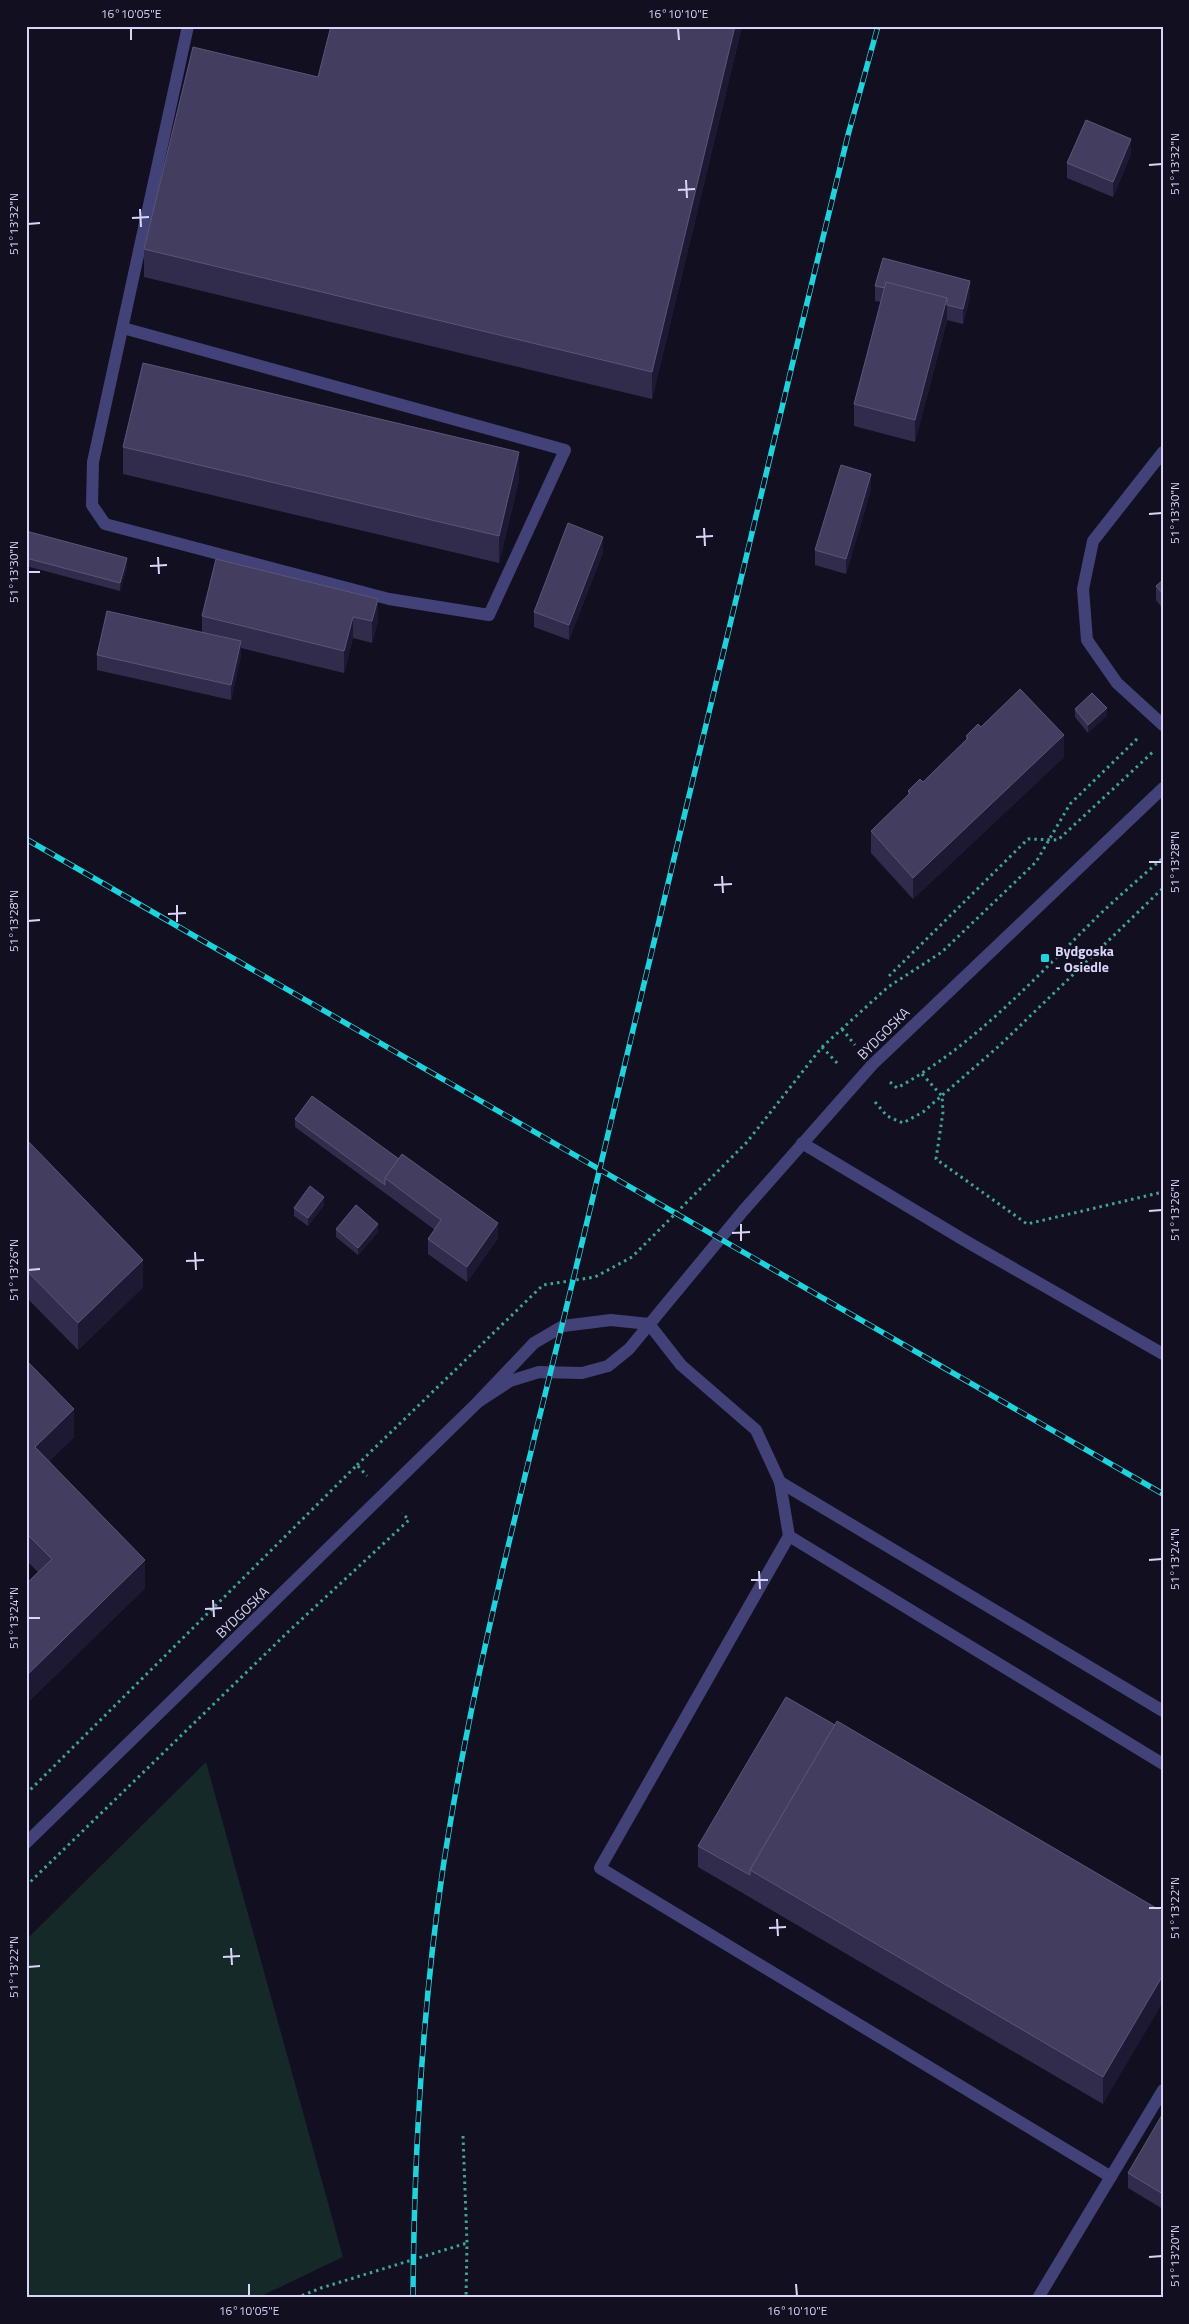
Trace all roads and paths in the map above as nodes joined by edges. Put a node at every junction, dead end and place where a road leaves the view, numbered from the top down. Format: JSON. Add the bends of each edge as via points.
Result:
{"nodes":[{"id":1,"x":188,"y":26,"type":"edge"},
{"id":2,"x":123,"y":328,"type":"junction"},
{"id":3,"x":1163,"y":452,"type":"edge"},
{"id":4,"x":1160,"y":723,"type":"edge"},
{"id":5,"x":1156,"y":750,"type":"dead end"},
{"id":6,"x":1163,"y":788,"type":"edge"},
{"id":7,"x":1048,"y":841,"type":"junction"},
{"id":8,"x":1163,"y":858,"type":"edge"},
{"id":9,"x":1163,"y":888,"type":"edge"},
{"id":10,"x":889,"y":976,"type":"dead end"},
{"id":11,"x":842,"y":1029,"type":"junction"},
{"id":12,"x":822,"y":1047,"type":"junction"},
{"id":13,"x":872,"y":1065,"type":"junction"},
{"id":14,"x":922,"y":1074,"type":"junction"},
{"id":15,"x":856,"y":1082,"type":"junction"},
{"id":16,"x":942,"y":1096,"type":"junction"},
{"id":17,"x":802,"y":1143,"type":"junction"},
{"id":18,"x":1163,"y":1192,"type":"edge"},
{"id":19,"x":649,"y":1324,"type":"junction"},
{"id":20,"x":1163,"y":1354,"type":"edge"},
{"id":21,"x":478,"y":1402,"type":"junction"},
{"id":22,"x":357,"y":1465,"type":"dead end"},
{"id":23,"x":780,"y":1482,"type":"junction"},
{"id":24,"x":790,"y":1536,"type":"junction"},
{"id":25,"x":1163,"y":1712,"type":"edge"},
{"id":26,"x":1163,"y":1764,"type":"edge"},
{"id":27,"x":26,"y":1843,"type":"edge"},
{"id":28,"x":1163,"y":2090,"type":"edge"},
{"id":29,"x":463,"y":2136,"type":"dead end"},
{"id":30,"x":1111,"y":2177,"type":"junction"},
{"id":31,"x":467,"y":2243,"type":"junction"},
{"id":32,"x":296,"y":2298,"type":"edge"},
{"id":33,"x":466,"y":2298,"type":"edge"},
{"id":34,"x":1038,"y":2298,"type":"edge"}],
"edges":[{"from":1,"to":2,"type":"street"},
{"from":2,"to":2,"type":"street","via":[[93,462],[92,505],[105,524],[389,599],[489,615],[565,450]]},
{"from":3,"to":4,"type":"street","via":[[1093,541],[1083,589],[1087,640],[1117,684]]},
{"from":4,"to":7,"type":"path","via":[[1070,804]]},
{"from":5,"to":7,"type":"path","via":[[1058,840]]},
{"from":6,"to":13,"type":"street","name":"BYDGOSKA"},
{"from":7,"to":10,"type":"path","via":[[1028,839]]},
{"from":7,"to":11,"type":"path","via":[[1036,862],[942,952],[888,987]]},
{"from":8,"to":14,"type":"path","via":[[1099,915],[1002,1012]]},
{"from":9,"to":16,"type":"path","via":[[1000,1046]]},
{"from":11,"to":12,"type":"path"},
{"from":11,"to":13,"type":"path"},
{"from":12,"to":15,"type":"path"},
{"from":12,"to":22,"type":"path","via":[[747,1142],[632,1257],[595,1277],[543,1285]]},
{"from":13,"to":14,"type":"path","via":[[897,1088]]},
{"from":13,"to":15,"type":"street","name":"BYDGOSKA"},
{"from":14,"to":16,"type":"path"},
{"from":15,"to":16,"type":"path","via":[[887,1116],[903,1123]]},
{"from":15,"to":17,"type":"street","name":"BYDGOSKA"},
{"from":16,"to":18,"type":"path","via":[[943,1112],[936,1159],[1027,1224]]},
{"from":17,"to":19,"type":"street","name":"BYDGOSKA"},
{"from":17,"to":20,"type":"street"},
{"from":19,"to":21,"type":"street","name":"BYDGOSKA","via":[[629,1349],[608,1366],[582,1373],[539,1372],[510,1381]]},
{"from":19,"to":21,"type":"street","name":"BYDGOSKA","via":[[612,1320],[562,1326],[534,1343]]},
{"from":19,"to":23,"type":"street","via":[[681,1365],[756,1430]]},
{"from":21,"to":27,"type":"street","name":"BYDGOSKA"},
{"from":23,"to":24,"type":"street"},
{"from":23,"to":25,"type":"street"},
{"from":24,"to":26,"type":"street"},
{"from":24,"to":30,"type":"street","via":[[600,1868]]},
{"from":28,"to":30,"type":"street"},
{"from":29,"to":31,"type":"path"},
{"from":30,"to":34,"type":"street"},
{"from":31,"to":32,"type":"path"},
{"from":31,"to":33,"type":"path"}]}
